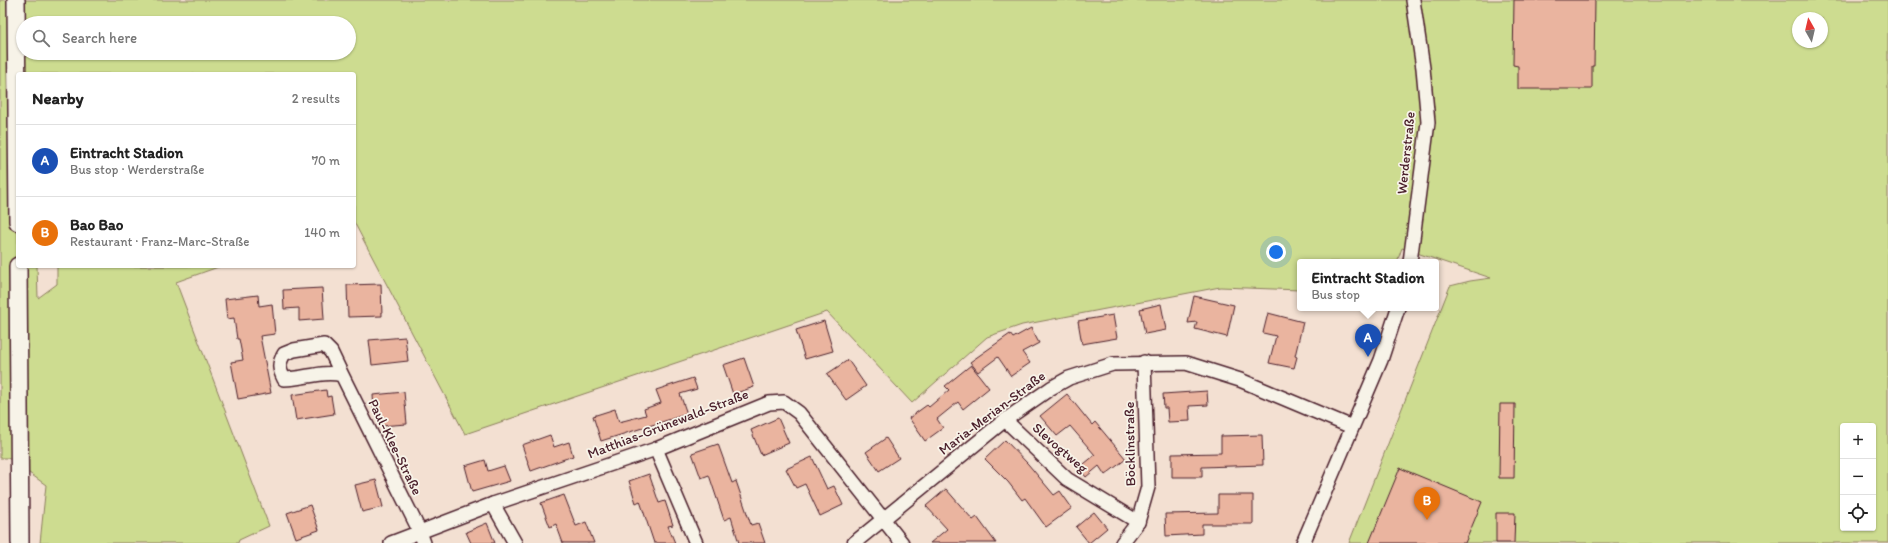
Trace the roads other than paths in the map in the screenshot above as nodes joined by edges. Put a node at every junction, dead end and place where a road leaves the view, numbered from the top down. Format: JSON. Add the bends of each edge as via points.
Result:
{"nodes":[{"id":1,"x":16,"y":0,"type":"edge"},
{"id":2,"x":1413,"y":0,"type":"edge"},
{"id":3,"x":16,"y":16,"type":"edge"},
{"id":4,"x":17,"y":60,"type":"edge"},
{"id":5,"x":17,"y":72,"type":"edge"},
{"id":6,"x":1410,"y":259,"type":"edge"},
{"id":7,"x":18,"y":268,"type":"edge"},
{"id":8,"x":1397,"y":311,"type":"edge"},
{"id":9,"x":1144,"y":362,"type":"junction"},
{"id":10,"x":342,"y":375,"type":"dead end"},
{"id":11,"x":1005,"y":420,"type":"junction"},
{"id":12,"x":1352,"y":427,"type":"junction"},
{"id":13,"x":656,"y":449,"type":"junction"},
{"id":14,"x":493,"y":504,"type":"junction"},
{"id":15,"x":883,"y":520,"type":"junction"},
{"id":16,"x":1138,"y":522,"type":"junction"},
{"id":17,"x":422,"y":538,"type":"edge"},
{"id":18,"x":20,"y":543,"type":"edge"},
{"id":19,"x":391,"y":543,"type":"edge"},
{"id":20,"x":515,"y":543,"type":"edge"},
{"id":21,"x":696,"y":543,"type":"edge"},
{"id":22,"x":854,"y":543,"type":"edge"},
{"id":23,"x":902,"y":543,"type":"edge"},
{"id":24,"x":1122,"y":543,"type":"edge"},
{"id":25,"x":1303,"y":543,"type":"edge"}],
"edges":[{"from":1,"to":3,"type":"street"},
{"from":2,"to":6,"type":"street","name":"Werderstraße","via":[[1428,122]]},
{"from":4,"to":5,"type":"street"},
{"from":7,"to":18,"type":"street"},
{"from":8,"to":12,"type":"street","via":[[1381,360]]},
{"from":9,"to":11,"type":"street","name":"Maria-Merian-Straße","via":[[1113,364],[1069,378]]},
{"from":9,"to":12,"type":"street","name":"Maria-Merian-Straße","via":[[1193,365],[1240,380]]},
{"from":9,"to":16,"type":"street","name":"Böcklinstraße","via":[[1148,487]]},
{"from":10,"to":17,"type":"street","name":"Paul-Klee-Straße"},
{"from":11,"to":15,"type":"street","name":"Maria-Merian-Straße"},
{"from":11,"to":16,"type":"street","name":"Slevogtweg","via":[[1067,479]]},
{"from":12,"to":25,"type":"street"},
{"from":13,"to":14,"type":"street","name":"Matthias-Grünewald-Straße"},
{"from":13,"to":15,"type":"street","name":"Matthias-Grünewald-Straße","via":[[769,403],[784,402],[799,413]]},
{"from":13,"to":21,"type":"street"},
{"from":14,"to":17,"type":"street","name":"Matthias-Grünewald-Straße"},
{"from":14,"to":20,"type":"street"},
{"from":15,"to":22,"type":"street","name":"Maria-Merian-Straße"},
{"from":15,"to":23,"type":"street","name":"Matthias-Grünewald-Straße"},
{"from":16,"to":24,"type":"street","name":"Böcklinstraße"},
{"from":17,"to":19,"type":"street","name":"Matthias-Grünewald-Straße"}]}
